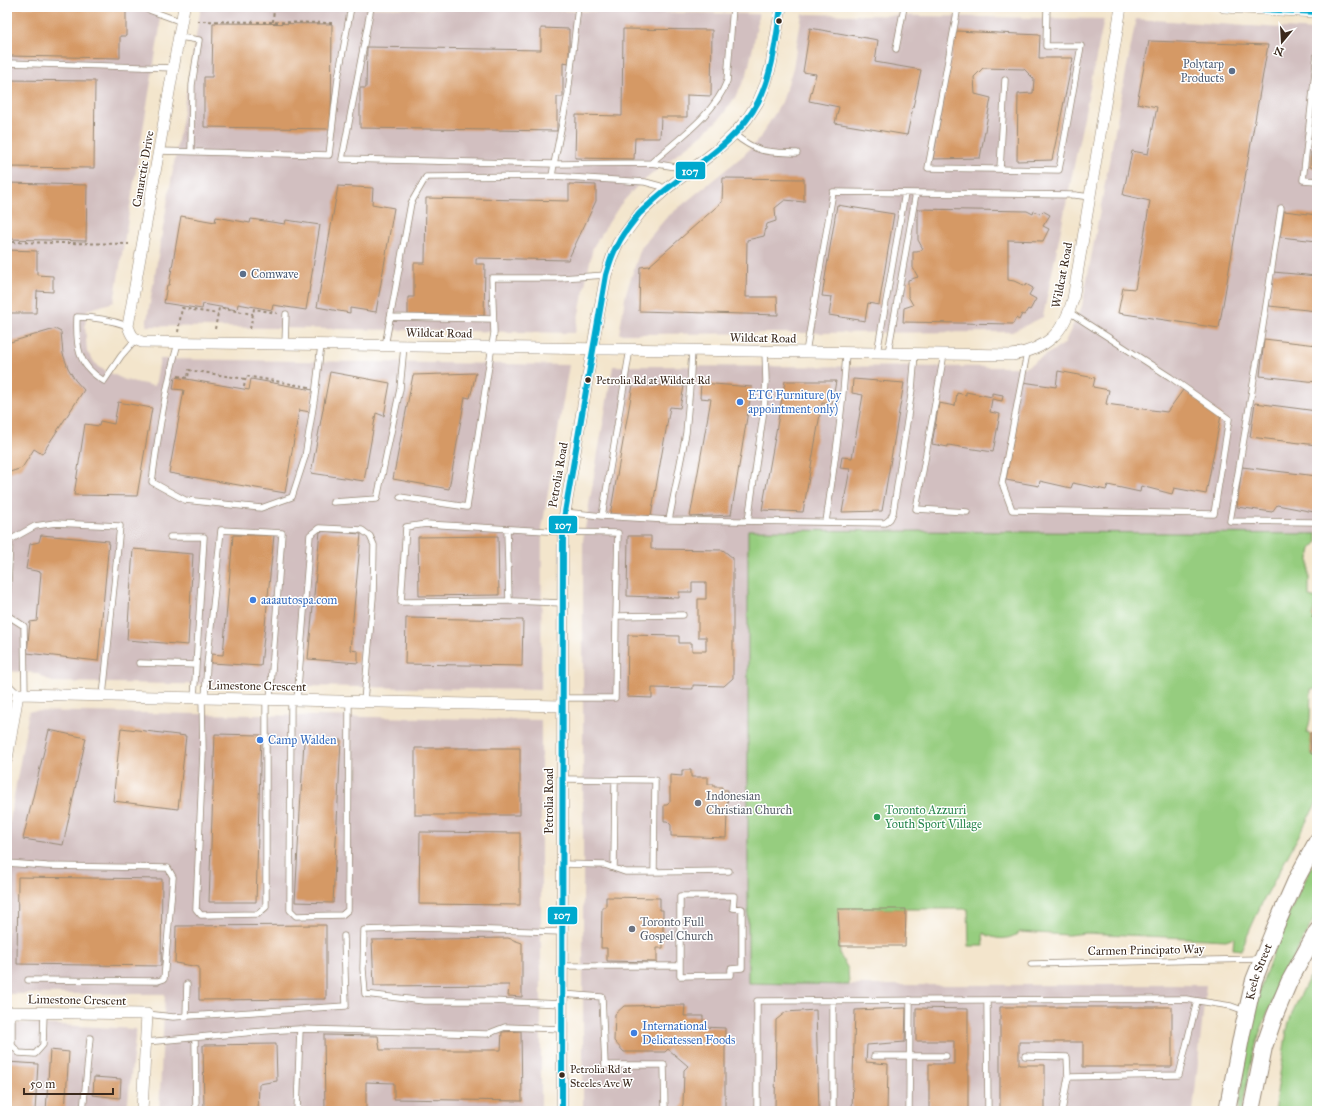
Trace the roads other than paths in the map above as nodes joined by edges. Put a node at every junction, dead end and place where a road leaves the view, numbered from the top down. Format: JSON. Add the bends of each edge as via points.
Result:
{"nodes":[{"id":1,"x":141,"y":7,"type":"edge"},
{"id":2,"x":184,"y":7,"type":"edge"},
{"id":3,"x":351,"y":7,"type":"edge"},
{"id":4,"x":371,"y":7,"type":"edge"},
{"id":5,"x":578,"y":7,"type":"edge"},
{"id":6,"x":733,"y":7,"type":"edge"},
{"id":7,"x":781,"y":7,"type":"edge"},
{"id":8,"x":904,"y":7,"type":"edge"},
{"id":9,"x":958,"y":7,"type":"edge"},
{"id":10,"x":1047,"y":7,"type":"edge"},
{"id":11,"x":1121,"y":7,"type":"edge"},
{"id":12,"x":1224,"y":7,"type":"edge"},
{"id":13,"x":1293,"y":9,"type":"edge"},
{"id":14,"x":1317,"y":12,"type":"edge"},
{"id":15,"x":182,"y":22,"type":"junction"},
{"id":16,"x":179,"y":37,"type":"junction"},
{"id":17,"x":896,"y":49,"type":"dead end"},
{"id":18,"x":1317,"y":54,"type":"edge"},
{"id":19,"x":7,"y":63,"type":"edge"},
{"id":20,"x":174,"y":68,"type":"junction"},
{"id":21,"x":1005,"y":80,"type":"dead end"},
{"id":22,"x":734,"y":134,"type":"junction"},
{"id":23,"x":159,"y":151,"type":"junction"},
{"id":24,"x":191,"y":151,"type":"junction"},
{"id":25,"x":797,"y":153,"type":"dead end"},
{"id":26,"x":651,"y":163,"type":"junction"},
{"id":27,"x":554,"y":164,"type":"junction"},
{"id":28,"x":1000,"y":169,"type":"junction"},
{"id":29,"x":688,"y":172,"type":"junction"},
{"id":30,"x":552,"y":176,"type":"junction"},
{"id":31,"x":1317,"y":181,"type":"edge"},
{"id":32,"x":664,"y":190,"type":"junction"},
{"id":33,"x":905,"y":193,"type":"junction"},
{"id":34,"x":916,"y":193,"type":"junction"},
{"id":35,"x":1090,"y":197,"type":"junction"},
{"id":36,"x":1281,"y":208,"type":"dead end"},
{"id":37,"x":606,"y":275,"type":"junction"},
{"id":38,"x":1069,"y":312,"type":"junction"},
{"id":39,"x":286,"y":314,"type":"road end"},
{"id":40,"x":390,"y":318,"type":"junction"},
{"id":41,"x":493,"y":318,"type":"junction"},
{"id":42,"x":131,"y":334,"type":"junction"},
{"id":43,"x":178,"y":343,"type":"junction"},
{"id":44,"x":285,"y":344,"type":"junction"},
{"id":45,"x":321,"y":345,"type":"junction"},
{"id":46,"x":385,"y":346,"type":"junction"},
{"id":47,"x":404,"y":346,"type":"junction"},
{"id":48,"x":492,"y":347,"type":"junction"},
{"id":49,"x":592,"y":349,"type":"junction"},
{"id":50,"x":630,"y":349,"type":"junction"},
{"id":51,"x":692,"y":350,"type":"junction"},
{"id":52,"x":765,"y":351,"type":"junction"},
{"id":53,"x":806,"y":352,"type":"junction"},
{"id":54,"x":1027,"y":352,"type":"junction"},
{"id":55,"x":846,"y":353,"type":"junction"},
{"id":56,"x":882,"y":353,"type":"junction"},
{"id":57,"x":916,"y":354,"type":"junction"},
{"id":58,"x":944,"y":354,"type":"junction"},
{"id":59,"x":400,"y":497,"type":"dead end"},
{"id":60,"x":333,"y":502,"type":"dead end"},
{"id":61,"x":564,"y":512,"type":"junction"},
{"id":62,"x":967,"y":512,"type":"dead end"},
{"id":63,"x":602,"y":516,"type":"junction"},
{"id":64,"x":669,"y":520,"type":"junction"},
{"id":65,"x":748,"y":521,"type":"junction"},
{"id":66,"x":826,"y":522,"type":"junction"},
{"id":67,"x":1317,"y":522,"type":"edge"},
{"id":68,"x":507,"y":529,"type":"junction"},
{"id":69,"x":563,"y":532,"type":"junction"},
{"id":70,"x":170,"y":537,"type":"dead end"},
{"id":71,"x":509,"y":601,"type":"junction"},
{"id":72,"x":562,"y":603,"type":"junction"},
{"id":73,"x":7,"y":605,"type":"edge"},
{"id":74,"x":7,"y":615,"type":"edge"},
{"id":75,"x":683,"y":615,"type":"dead end"},
{"id":76,"x":616,"y":616,"type":"junction"},
{"id":77,"x":139,"y":663,"type":"dead end"},
{"id":78,"x":196,"y":665,"type":"junction"},
{"id":79,"x":7,"y":682,"type":"edge"},
{"id":80,"x":22,"y":694,"type":"junction"},
{"id":81,"x":103,"y":696,"type":"junction"},
{"id":82,"x":200,"y":698,"type":"junction"},
{"id":83,"x":268,"y":699,"type":"junction"},
{"id":84,"x":294,"y":700,"type":"junction"},
{"id":85,"x":349,"y":701,"type":"junction"},
{"id":86,"x":364,"y":701,"type":"junction"},
{"id":87,"x":562,"y":702,"type":"junction"},
{"id":88,"x":9,"y":737,"type":"edge"},
{"id":89,"x":7,"y":759,"type":"edge"},
{"id":90,"x":562,"y":778,"type":"junction"},
{"id":91,"x":615,"y":780,"type":"junction"},
{"id":92,"x":1317,"y":841,"type":"edge"},
{"id":93,"x":7,"y":863,"type":"edge"},
{"id":94,"x":562,"y":864,"type":"junction"},
{"id":95,"x":614,"y":868,"type":"junction"},
{"id":96,"x":729,"y":871,"type":"dead end"},
{"id":97,"x":654,"y":872,"type":"junction"},
{"id":98,"x":1317,"y":931,"type":"edge"},
{"id":99,"x":562,"y":932,"type":"junction"},
{"id":100,"x":344,"y":936,"type":"dead end"},
{"id":101,"x":1262,"y":959,"type":"junction"},
{"id":102,"x":1030,"y":964,"type":"dead end"},
{"id":103,"x":562,"y":966,"type":"junction"},
{"id":104,"x":680,"y":966,"type":"junction"},
{"id":105,"x":28,"y":980,"type":"dead end"},
{"id":106,"x":187,"y":984,"type":"dead end"},
{"id":107,"x":562,"y":999,"type":"junction"},
{"id":108,"x":833,"y":1000,"type":"junction"},
{"id":109,"x":910,"y":1000,"type":"junction"},
{"id":110,"x":987,"y":1000,"type":"junction"},
{"id":111,"x":1197,"y":1001,"type":"junction"},
{"id":112,"x":10,"y":1012,"type":"edge"},
{"id":113,"x":1247,"y":1012,"type":"junction"},
{"id":114,"x":44,"y":1013,"type":"junction"},
{"id":115,"x":147,"y":1014,"type":"junction"},
{"id":116,"x":186,"y":1016,"type":"junction"},
{"id":117,"x":300,"y":1029,"type":"junction"},
{"id":118,"x":562,"y":1029,"type":"junction"},
{"id":119,"x":90,"y":1038,"type":"dead end"},
{"id":120,"x":196,"y":1038,"type":"junction"},
{"id":121,"x":146,"y":1042,"type":"junction"},
{"id":122,"x":874,"y":1056,"type":"dead end"},
{"id":123,"x":910,"y":1056,"type":"junction"},
{"id":124,"x":946,"y":1056,"type":"dead end"},
{"id":125,"x":1026,"y":1056,"type":"dead end"},
{"id":126,"x":1068,"y":1077,"type":"junction"},
{"id":127,"x":83,"y":1111,"type":"edge"},
{"id":128,"x":142,"y":1111,"type":"edge"},
{"id":129,"x":196,"y":1111,"type":"edge"},
{"id":130,"x":297,"y":1111,"type":"edge"},
{"id":131,"x":562,"y":1111,"type":"edge"},
{"id":132,"x":665,"y":1111,"type":"edge"},
{"id":133,"x":757,"y":1111,"type":"edge"},
{"id":134,"x":833,"y":1111,"type":"edge"},
{"id":135,"x":909,"y":1111,"type":"edge"},
{"id":136,"x":988,"y":1111,"type":"edge"},
{"id":137,"x":1062,"y":1111,"type":"edge"},
{"id":138,"x":1227,"y":1111,"type":"edge"},
{"id":139,"x":1251,"y":1111,"type":"edge"}],
"edges":[{"from":1,"to":15,"type":"lane"},
{"from":2,"to":15,"type":"street","name":"Canarctic Drive"},
{"from":3,"to":24,"type":"lane","via":[[338,78],[329,155]]},
{"from":4,"to":27,"type":"lane","via":[[342,159]]},
{"from":5,"to":27,"type":"lane","via":[[568,94]]},
{"from":6,"to":26,"type":"lane","via":[[728,81],[724,90],[701,119]]},
{"from":7,"to":22,"type":"street","name":"Petrolia Road","via":[[766,83],[758,102]]},
{"from":8,"to":17,"type":"lane"},
{"from":9,"to":28,"type":"lane","via":[[928,168]]},
{"from":10,"to":28,"type":"lane","via":[[1046,46],[1081,46],[1059,170]]},
{"from":11,"to":35,"type":"street","name":"Wildcat Road"},
{"from":12,"to":13,"type":"street"},
{"from":13,"to":14,"type":"street"},
{"from":15,"to":16,"type":"street","name":"Canarctic Drive"},
{"from":16,"to":20,"type":"street","name":"Canarctic Drive"},
{"from":16,"to":24,"type":"lane","via":[[198,40],[192,86]]},
{"from":18,"to":31,"type":"lane","via":[[1304,180]]},
{"from":19,"to":20,"type":"lane"},
{"from":20,"to":23,"type":"street","name":"Canarctic Drive"},
{"from":21,"to":28,"type":"lane"},
{"from":22,"to":25,"type":"lane","via":[[754,148],[769,152]]},
{"from":22,"to":29,"type":"street","name":"Petrolia Road"},
{"from":23,"to":24,"type":"lane"},
{"from":23,"to":42,"type":"street","name":"Canarctic Drive"},
{"from":26,"to":27,"type":"lane"},
{"from":26,"to":29,"type":"lane","via":[[676,167]]},
{"from":27,"to":30,"type":"lane"},
{"from":29,"to":32,"type":"street","name":"Petrolia Road"},
{"from":30,"to":32,"type":"lane","via":[[645,182],[660,186]]},
{"from":30,"to":40,"type":"lane","via":[[426,177],[411,203]]},
{"from":32,"to":37,"type":"street","name":"Petrolia Road","via":[[629,227],[613,254]]},
{"from":33,"to":34,"type":"lane"},
{"from":33,"to":53,"type":"lane","via":[[833,192]]},
{"from":33,"to":56,"type":"lane"},
{"from":34,"to":35,"type":"lane"},
{"from":34,"to":56,"type":"lane"},
{"from":35,"to":38,"type":"street","name":"Wildcat Road"},
{"from":36,"to":67,"type":"lane","via":[[1230,520]]},
{"from":37,"to":41,"type":"lane","via":[[492,278]]},
{"from":37,"to":49,"type":"street","name":"Petrolia Road"},
{"from":38,"to":54,"type":"street","name":"Wildcat Road","via":[[1053,337],[1042,346]]},
{"from":38,"to":54,"type":"lane","via":[[1229,418],[1214,514],[1012,510],[1002,483]]},
{"from":39,"to":44,"type":"lane"},
{"from":40,"to":41,"type":"lane"},
{"from":40,"to":46,"type":"lane"},
{"from":41,"to":48,"type":"lane"},
{"from":42,"to":42,"type":"lane","via":[[110,320],[77,317],[76,335],[82,359],[93,374],[104,380],[121,356]]},
{"from":42,"to":43,"type":"street","name":"Wildcat Road","via":[[142,342]]},
{"from":43,"to":44,"type":"street","name":"Wildcat Road"},
{"from":43,"to":45,"type":"lane","via":[[159,425],[152,482],[184,500],[254,508],[292,497],[305,457]]},
{"from":44,"to":45,"type":"street","name":"Wildcat Road"},
{"from":45,"to":46,"type":"street","name":"Wildcat Road"},
{"from":46,"to":47,"type":"street","name":"Wildcat Road"},
{"from":47,"to":48,"type":"street","name":"Wildcat Road"},
{"from":47,"to":60,"type":"lane","via":[[400,389],[377,499]]},
{"from":48,"to":49,"type":"street","name":"Wildcat Road"},
{"from":48,"to":59,"type":"lane","via":[[468,507]]},
{"from":49,"to":50,"type":"street","name":"Wildcat Road"},
{"from":49,"to":61,"type":"street","name":"Petrolia Road"},
{"from":50,"to":51,"type":"street","name":"Wildcat Road"},
{"from":50,"to":63,"type":"lane"},
{"from":51,"to":52,"type":"street","name":"Wildcat Road"},
{"from":51,"to":64,"type":"lane","via":[[686,433]]},
{"from":52,"to":53,"type":"street","name":"Wildcat Road"},
{"from":52,"to":65,"type":"lane","via":[[764,409]]},
{"from":53,"to":55,"type":"street","name":"Wildcat Road"},
{"from":54,"to":58,"type":"street","name":"Wildcat Road","via":[[1012,355]]},
{"from":55,"to":56,"type":"street","name":"Wildcat Road"},
{"from":55,"to":66,"type":"lane"},
{"from":56,"to":57,"type":"street","name":"Wildcat Road"},
{"from":57,"to":58,"type":"street","name":"Wildcat Road"},
{"from":57,"to":66,"type":"lane","via":[[893,513],[890,519],[885,523]]},
{"from":58,"to":62,"type":"lane","via":[[916,509]]},
{"from":61,"to":63,"type":"lane"},
{"from":61,"to":69,"type":"street","name":"Petrolia Road"},
{"from":63,"to":64,"type":"lane"},
{"from":64,"to":65,"type":"lane"},
{"from":65,"to":66,"type":"lane"},
{"from":68,"to":69,"type":"lane"},
{"from":68,"to":71,"type":"lane"},
{"from":68,"to":71,"type":"lane","via":[[426,524],[406,527],[401,602]]},
{"from":69,"to":72,"type":"street","name":"Petrolia Road"},
{"from":69,"to":76,"type":"lane","via":[[618,532]]},
{"from":70,"to":78,"type":"lane","via":[[204,538]]},
{"from":71,"to":72,"type":"lane"},
{"from":72,"to":87,"type":"street","name":"Petrolia Road"},
{"from":73,"to":81,"type":"lane","via":[[10,540],[35,526],[120,526]]},
{"from":74,"to":80,"type":"lane","via":[[24,626]]},
{"from":75,"to":76,"type":"lane"},
{"from":76,"to":87,"type":"lane","via":[[615,698]]},
{"from":77,"to":78,"type":"lane"},
{"from":78,"to":82,"type":"lane"},
{"from":79,"to":80,"type":"lane"},
{"from":80,"to":81,"type":"street","name":"Limestone Crescent"},
{"from":80,"to":88,"type":"street"},
{"from":81,"to":82,"type":"street","name":"Limestone Crescent"},
{"from":82,"to":83,"type":"street","name":"Limestone Crescent"},
{"from":82,"to":83,"type":"lane","via":[[207,665],[221,530],[282,533]]},
{"from":82,"to":83,"type":"lane","via":[[203,753],[196,909],[201,915],[258,914],[266,907]]},
{"from":83,"to":84,"type":"street","name":"Limestone Crescent"},
{"from":84,"to":85,"type":"street","name":"Limestone Crescent"},
{"from":84,"to":85,"type":"lane","via":[[290,910],[296,916],[342,915],[348,910]]},
{"from":84,"to":86,"type":"lane","via":[[310,535],[319,528],[362,530],[370,536],[374,545],[373,597]]},
{"from":85,"to":86,"type":"street","name":"Limestone Crescent"},
{"from":86,"to":87,"type":"street","name":"Limestone Crescent"},
{"from":87,"to":90,"type":"street","name":"Petrolia Road"},
{"from":88,"to":89,"type":"street"},
{"from":90,"to":91,"type":"lane"},
{"from":90,"to":94,"type":"street","name":"Petrolia Road"},
{"from":91,"to":95,"type":"lane"},
{"from":91,"to":97,"type":"lane","via":[[654,780]]},
{"from":92,"to":101,"type":"main road","name":"Keele Street","via":[[1297,878]]},
{"from":93,"to":105,"type":"lane","via":[[168,868],[173,877],[164,979]]},
{"from":94,"to":95,"type":"lane","via":[[605,865]]},
{"from":94,"to":99,"type":"street","name":"Petrolia Road"},
{"from":95,"to":97,"type":"lane","via":[[625,872]]},
{"from":96,"to":97,"type":"lane"},
{"from":98,"to":139,"type":"main road","via":[[1275,1014],[1264,1047]]},
{"from":99,"to":103,"type":"street","name":"Petrolia Road"},
{"from":99,"to":107,"type":"lane","via":[[423,928],[364,930],[363,969],[365,994],[424,1001]]},
{"from":100,"to":116,"type":"lane","via":[[346,1006]]},
{"from":101,"to":102,"type":"lane","name":"Carmen Principato Way"},
{"from":101,"to":113,"type":"main road","name":"Keele Street"},
{"from":103,"to":104,"type":"lane"},
{"from":103,"to":107,"type":"street","name":"Petrolia Road"},
{"from":104,"to":104,"type":"lane","via":[[680,896],[734,896],[733,908],[742,910],[742,968],[731,969],[731,975],[680,976]]},
{"from":106,"to":116,"type":"lane"},
{"from":107,"to":118,"type":"street","name":"Petrolia Road"},
{"from":107,"to":132,"type":"lane","via":[[602,997],[605,1065],[664,1065]]},
{"from":108,"to":109,"type":"lane"},
{"from":108,"to":133,"type":"lane","via":[[757,1001]]},
{"from":108,"to":134,"type":"lane"},
{"from":109,"to":110,"type":"lane"},
{"from":109,"to":123,"type":"lane"},
{"from":110,"to":111,"type":"lane"},
{"from":110,"to":136,"type":"lane"},
{"from":111,"to":113,"type":"lane","via":[[1231,1006]]},
{"from":111,"to":126,"type":"lane","via":[[1179,1075]]},
{"from":112,"to":114,"type":"street","name":"Limestone Crescent"},
{"from":112,"to":114,"type":"lane","via":[[12,1045],[19,1053],[35,1054],[43,1045]]},
{"from":113,"to":138,"type":"main road","name":"Keele Street"},
{"from":114,"to":115,"type":"street","name":"Limestone Crescent"},
{"from":115,"to":116,"type":"lane"},
{"from":115,"to":121,"type":"street"},
{"from":117,"to":118,"type":"lane","via":[[487,1034],[505,1027]]},
{"from":117,"to":120,"type":"lane"},
{"from":117,"to":130,"type":"lane"},
{"from":118,"to":131,"type":"street","name":"Petrolia Road"},
{"from":119,"to":127,"type":"lane"},
{"from":120,"to":121,"type":"lane"},
{"from":120,"to":129,"type":"lane"},
{"from":121,"to":128,"type":"street"},
{"from":122,"to":123,"type":"lane"},
{"from":123,"to":124,"type":"lane"},
{"from":123,"to":135,"type":"lane"},
{"from":125,"to":126,"type":"lane","via":[[1067,1057]]},
{"from":126,"to":137,"type":"lane"}]}
